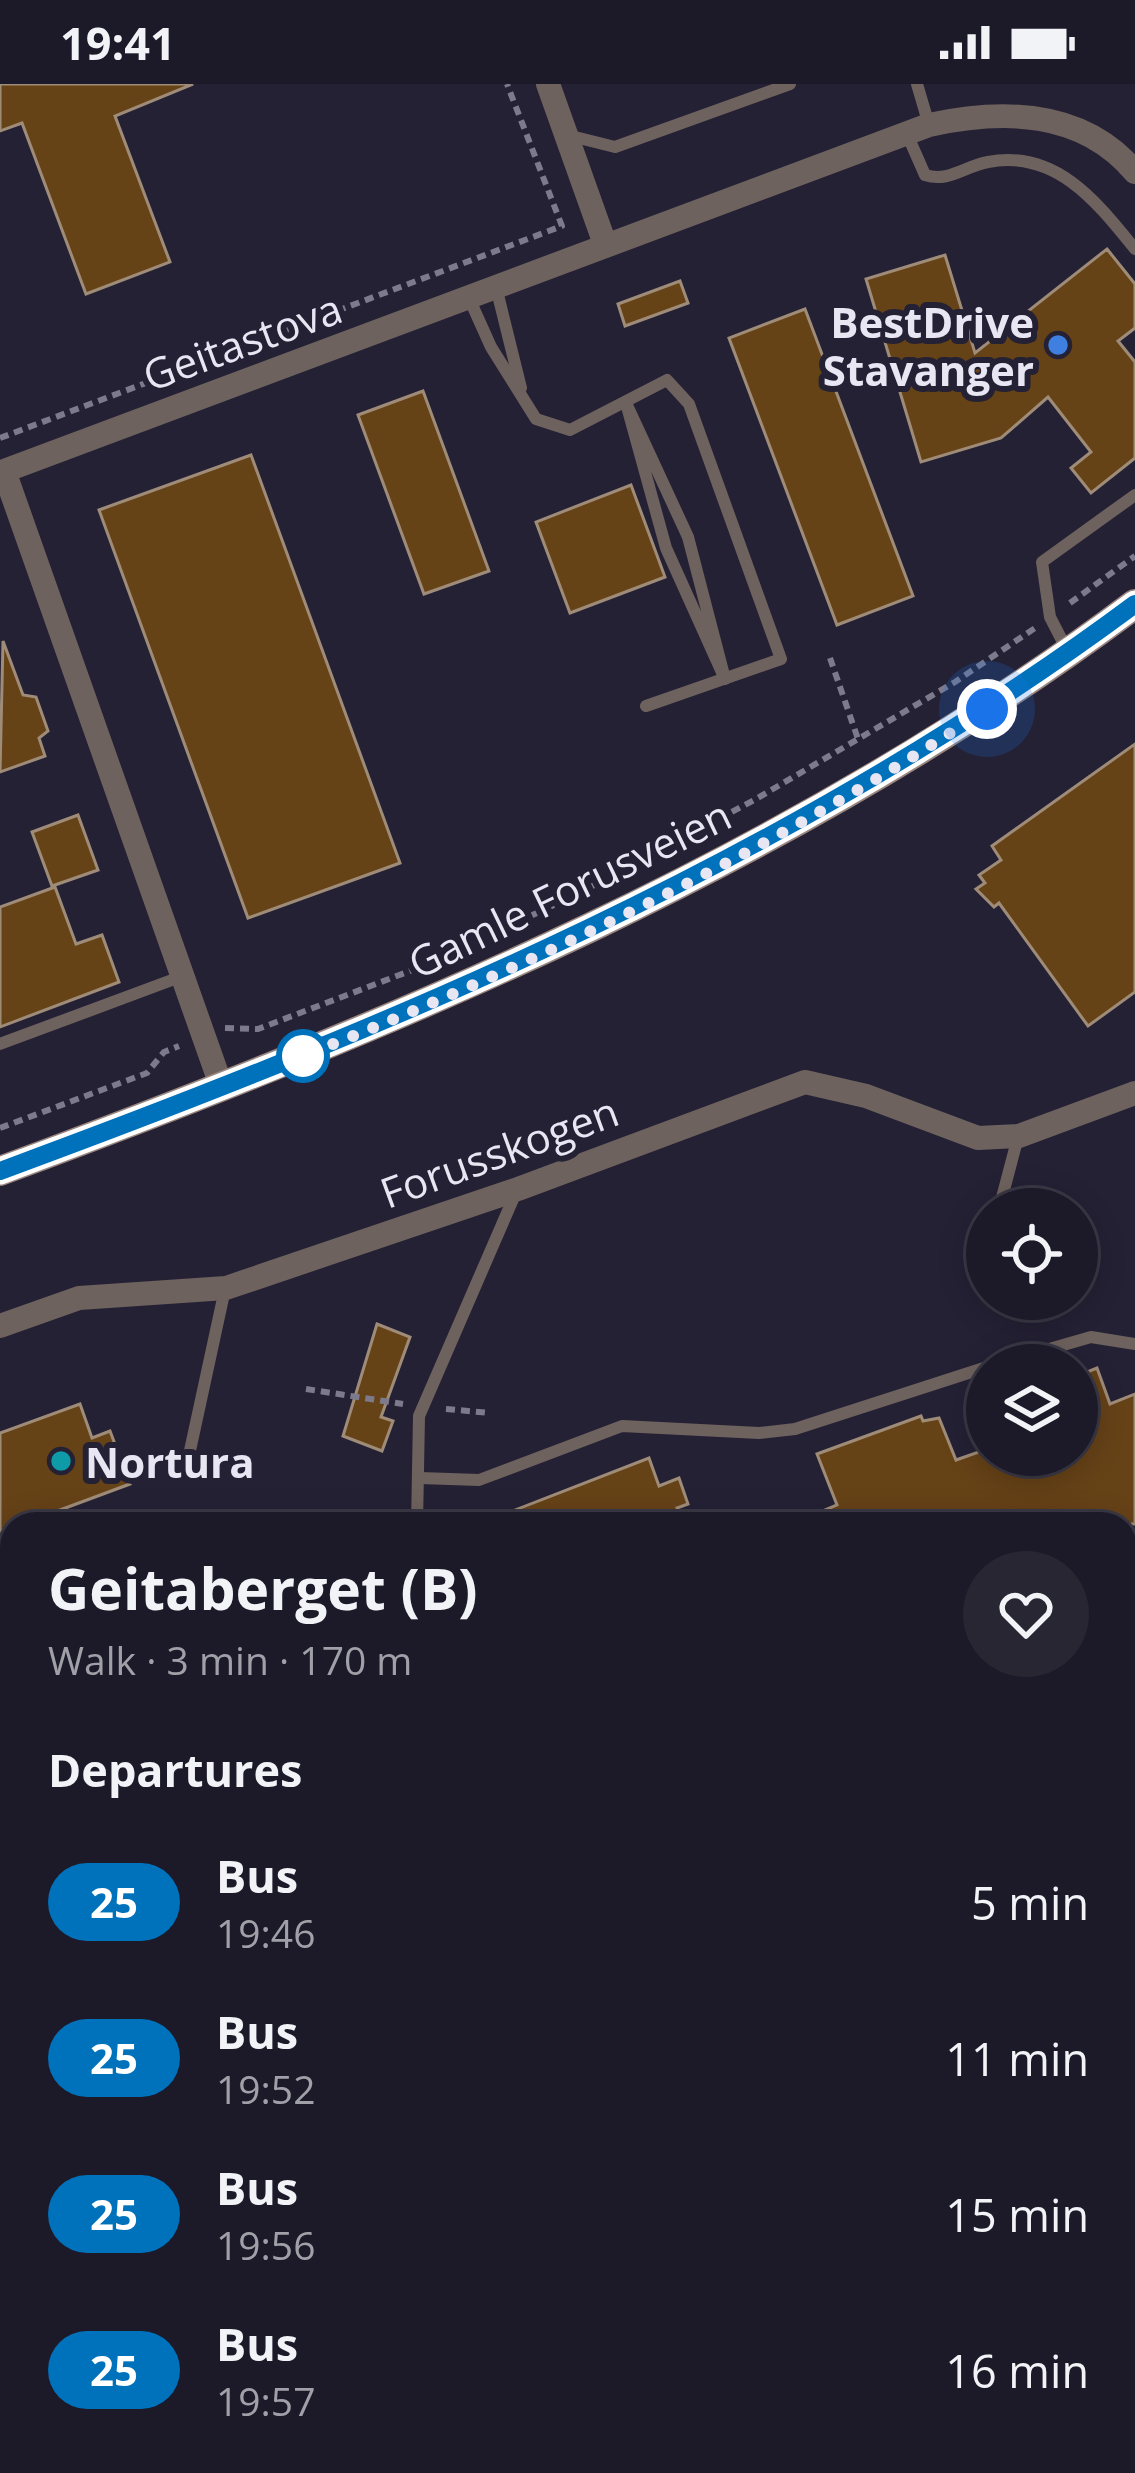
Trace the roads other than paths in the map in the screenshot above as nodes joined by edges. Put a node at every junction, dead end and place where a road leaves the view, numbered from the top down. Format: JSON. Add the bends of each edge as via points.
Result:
{"nodes":[{"id":1,"x":548,"y":84,"type":"edge"},
{"id":2,"x":790,"y":84,"type":"edge"},
{"id":3,"x":917,"y":84,"type":"edge"},
{"id":4,"x":918,"y":129,"type":"junction"},
{"id":5,"x":566,"y":134,"type":"junction"},
{"id":6,"x":1130,"y":157,"type":"edge"},
{"id":7,"x":605,"y":244,"type":"junction"},
{"id":8,"x":1135,"y":249,"type":"edge"},
{"id":9,"x":496,"y":287,"type":"junction"},
{"id":10,"x":469,"y":298,"type":"junction"},
{"id":11,"x":524,"y":401,"type":"junction"},
{"id":12,"x":626,"y":403,"type":"junction"},
{"id":13,"x":2,"y":465,"type":"edge"},
{"id":14,"x":1135,"y":495,"type":"edge"},
{"id":15,"x":1135,"y":604,"type":"edge"},
{"id":16,"x":1069,"y":653,"type":"junction"},
{"id":17,"x":725,"y":679,"type":"junction"},
{"id":18,"x":646,"y":706,"type":"dead end"},
{"id":19,"x":180,"y":976,"type":"junction"},
{"id":20,"x":0,"y":1044,"type":"edge"},
{"id":21,"x":222,"y":1088,"type":"junction"},
{"id":22,"x":1135,"y":1093,"type":"edge"},
{"id":23,"x":1018,"y":1136,"type":"junction"},
{"id":24,"x":0,"y":1171,"type":"edge"},
{"id":25,"x":1004,"y":1188,"type":"edge"},
{"id":26,"x":518,"y":1190,"type":"junction"},
{"id":27,"x":226,"y":1288,"type":"junction"},
{"id":28,"x":0,"y":1326,"type":"edge"},
{"id":29,"x":1067,"y":1344,"type":"edge"},
{"id":30,"x":1135,"y":1344,"type":"edge"},
{"id":31,"x":966,"y":1374,"type":"edge"},
{"id":32,"x":186,"y":1469,"type":"dead end"},
{"id":33,"x":420,"y":1478,"type":"junction"},
{"id":34,"x":418,"y":1512,"type":"edge"}],
"edges":[{"from":1,"to":5,"type":"street"},
{"from":2,"to":5,"type":"lane","via":[[615,147]]},
{"from":3,"to":4,"type":"lane"},
{"from":4,"to":6,"type":"street","name":"Geitastova","via":[[1003,112],[1082,131]]},
{"from":4,"to":7,"type":"street","name":"Geitastova"},
{"from":4,"to":8,"type":"lane","via":[[925,175],[938,180],[988,162],[1032,161],[1071,179]]},
{"from":5,"to":7,"type":"street"},
{"from":7,"to":9,"type":"street","name":"Geitastova"},
{"from":9,"to":10,"type":"street","name":"Geitastova"},
{"from":9,"to":11,"type":"lane"},
{"from":10,"to":11,"type":"lane"},
{"from":10,"to":13,"type":"street","name":"Geitastova"},
{"from":11,"to":12,"type":"lane","via":[[536,418],[570,430]]},
{"from":12,"to":17,"type":"lane","via":[[666,548]]},
{"from":12,"to":17,"type":"lane","via":[[688,537]]},
{"from":12,"to":17,"type":"lane","via":[[667,380],[689,404],[726,501],[781,659]]},
{"from":13,"to":19,"type":"street","name":"Geitastova"},
{"from":14,"to":16,"type":"lane","via":[[1042,562],[1050,617]]},
{"from":15,"to":16,"type":"main road","name":"Gamle Forusveien"},
{"from":16,"to":21,"type":"main road","name":"Gamle Forusveien","via":[[956,730],[700,875],[468,986]]},
{"from":17,"to":18,"type":"lane"},
{"from":19,"to":20,"type":"lane"},
{"from":19,"to":21,"type":"street","name":"Geitastova"},
{"from":21,"to":24,"type":"main road","name":"Gamle Forusveien"},
{"from":22,"to":23,"type":"street","name":"Forusskogen"},
{"from":23,"to":25,"type":"lane"},
{"from":23,"to":26,"type":"street","name":"Forusskogen","via":[[978,1138],[805,1082]]},
{"from":26,"to":27,"type":"street","name":"Forusskogen"},
{"from":26,"to":33,"type":"lane","via":[[419,1416]]},
{"from":27,"to":28,"type":"street","name":"Forusskogen","via":[[79,1298]]},
{"from":27,"to":32,"type":"lane"},
{"from":29,"to":30,"type":"lane","via":[[1091,1337]]},
{"from":31,"to":33,"type":"lane","via":[[795,1429],[622,1426],[479,1480]]},
{"from":33,"to":34,"type":"lane"}]}
